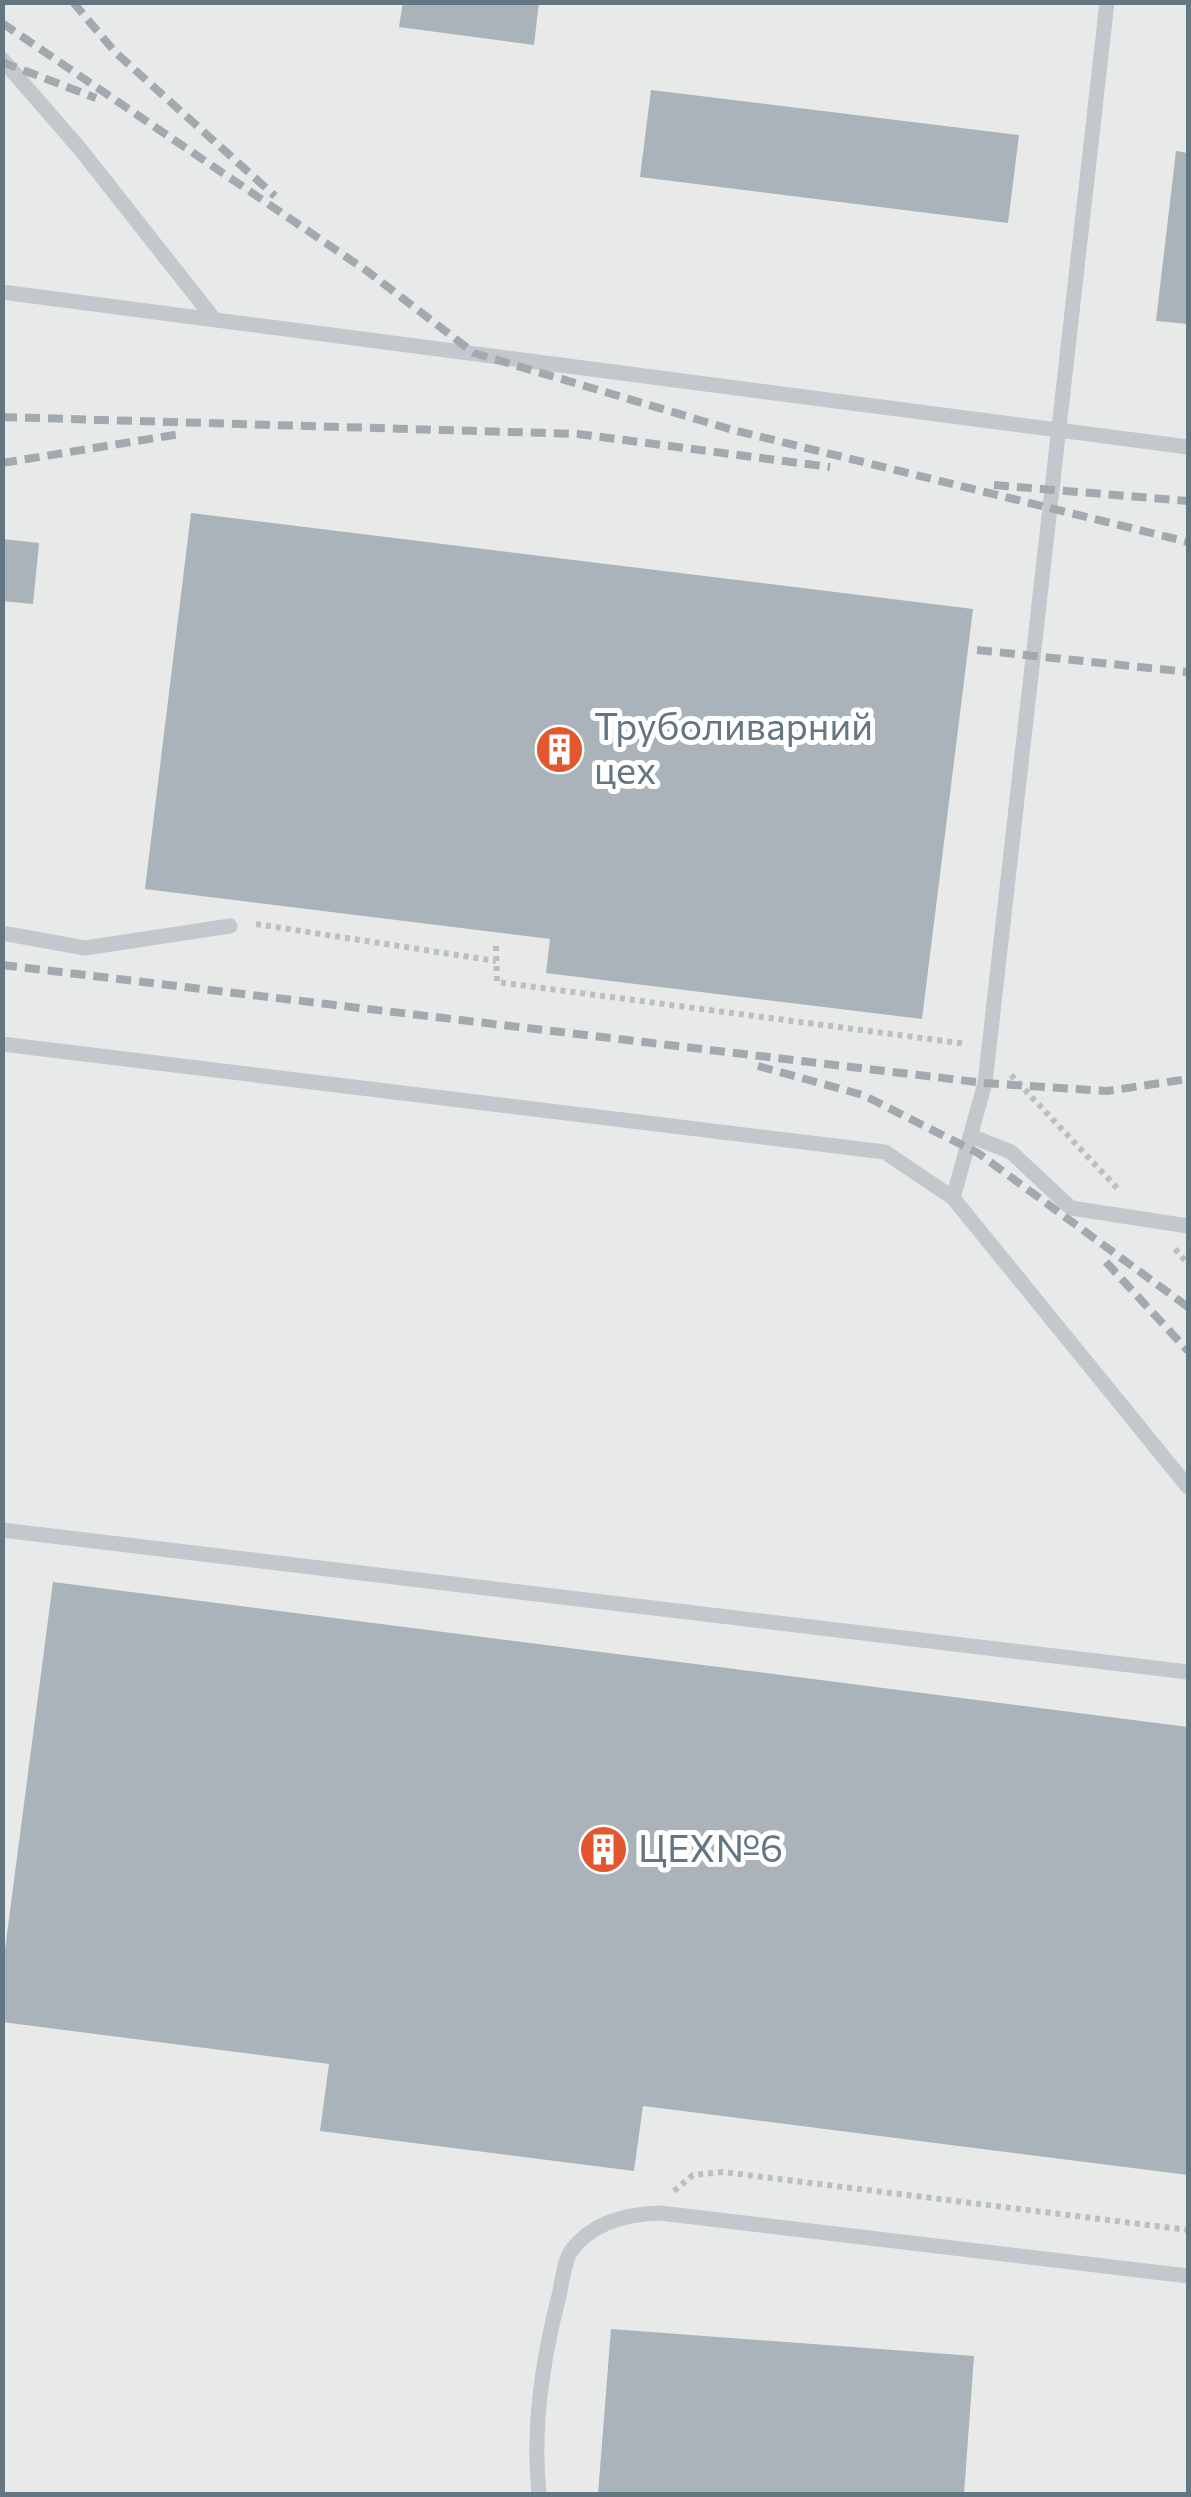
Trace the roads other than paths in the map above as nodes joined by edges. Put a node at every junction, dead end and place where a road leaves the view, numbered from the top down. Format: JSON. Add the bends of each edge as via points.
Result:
{"nodes":[{"id":1,"x":1106,"y":2,"type":"edge"},
{"id":2,"x":2,"y":59,"type":"edge"},
{"id":3,"x":2,"y":292,"type":"edge"},
{"id":4,"x":214,"y":319,"type":"junction"},
{"id":5,"x":1060,"y":430,"type":"junction"},
{"id":6,"x":1188,"y":446,"type":"edge"},
{"id":7,"x":230,"y":926,"type":"road end"},
{"id":8,"x":2,"y":933,"type":"edge"},
{"id":9,"x":2,"y":1044,"type":"edge"},
{"id":10,"x":971,"y":1136,"type":"junction"},
{"id":11,"x":952,"y":1198,"type":"junction"},
{"id":12,"x":1188,"y":1226,"type":"edge"},
{"id":13,"x":1188,"y":1487,"type":"edge"},
{"id":14,"x":2,"y":1530,"type":"edge"},
{"id":15,"x":1188,"y":1672,"type":"edge"},
{"id":16,"x":1188,"y":2276,"type":"edge"},
{"id":17,"x":539,"y":2494,"type":"edge"}],
"edges":[{"from":1,"to":5,"type":"lane"},
{"from":2,"to":4,"type":"lane"},
{"from":3,"to":4,"type":"lane"},
{"from":4,"to":5,"type":"lane"},
{"from":5,"to":6,"type":"lane"},
{"from":5,"to":10,"type":"lane","via":[[989,1047]]},
{"from":7,"to":8,"type":"lane","via":[[85,948]]},
{"from":9,"to":11,"type":"lane","via":[[885,1152]]},
{"from":10,"to":11,"type":"lane"},
{"from":10,"to":12,"type":"lane","via":[[1011,1152],[1072,1208]]},
{"from":11,"to":13,"type":"lane"},
{"from":14,"to":15,"type":"lane"},
{"from":16,"to":17,"type":"lane","via":[[660,2212],[625,2214],[590,2232],[570,2253],[542,2366]]}]}
